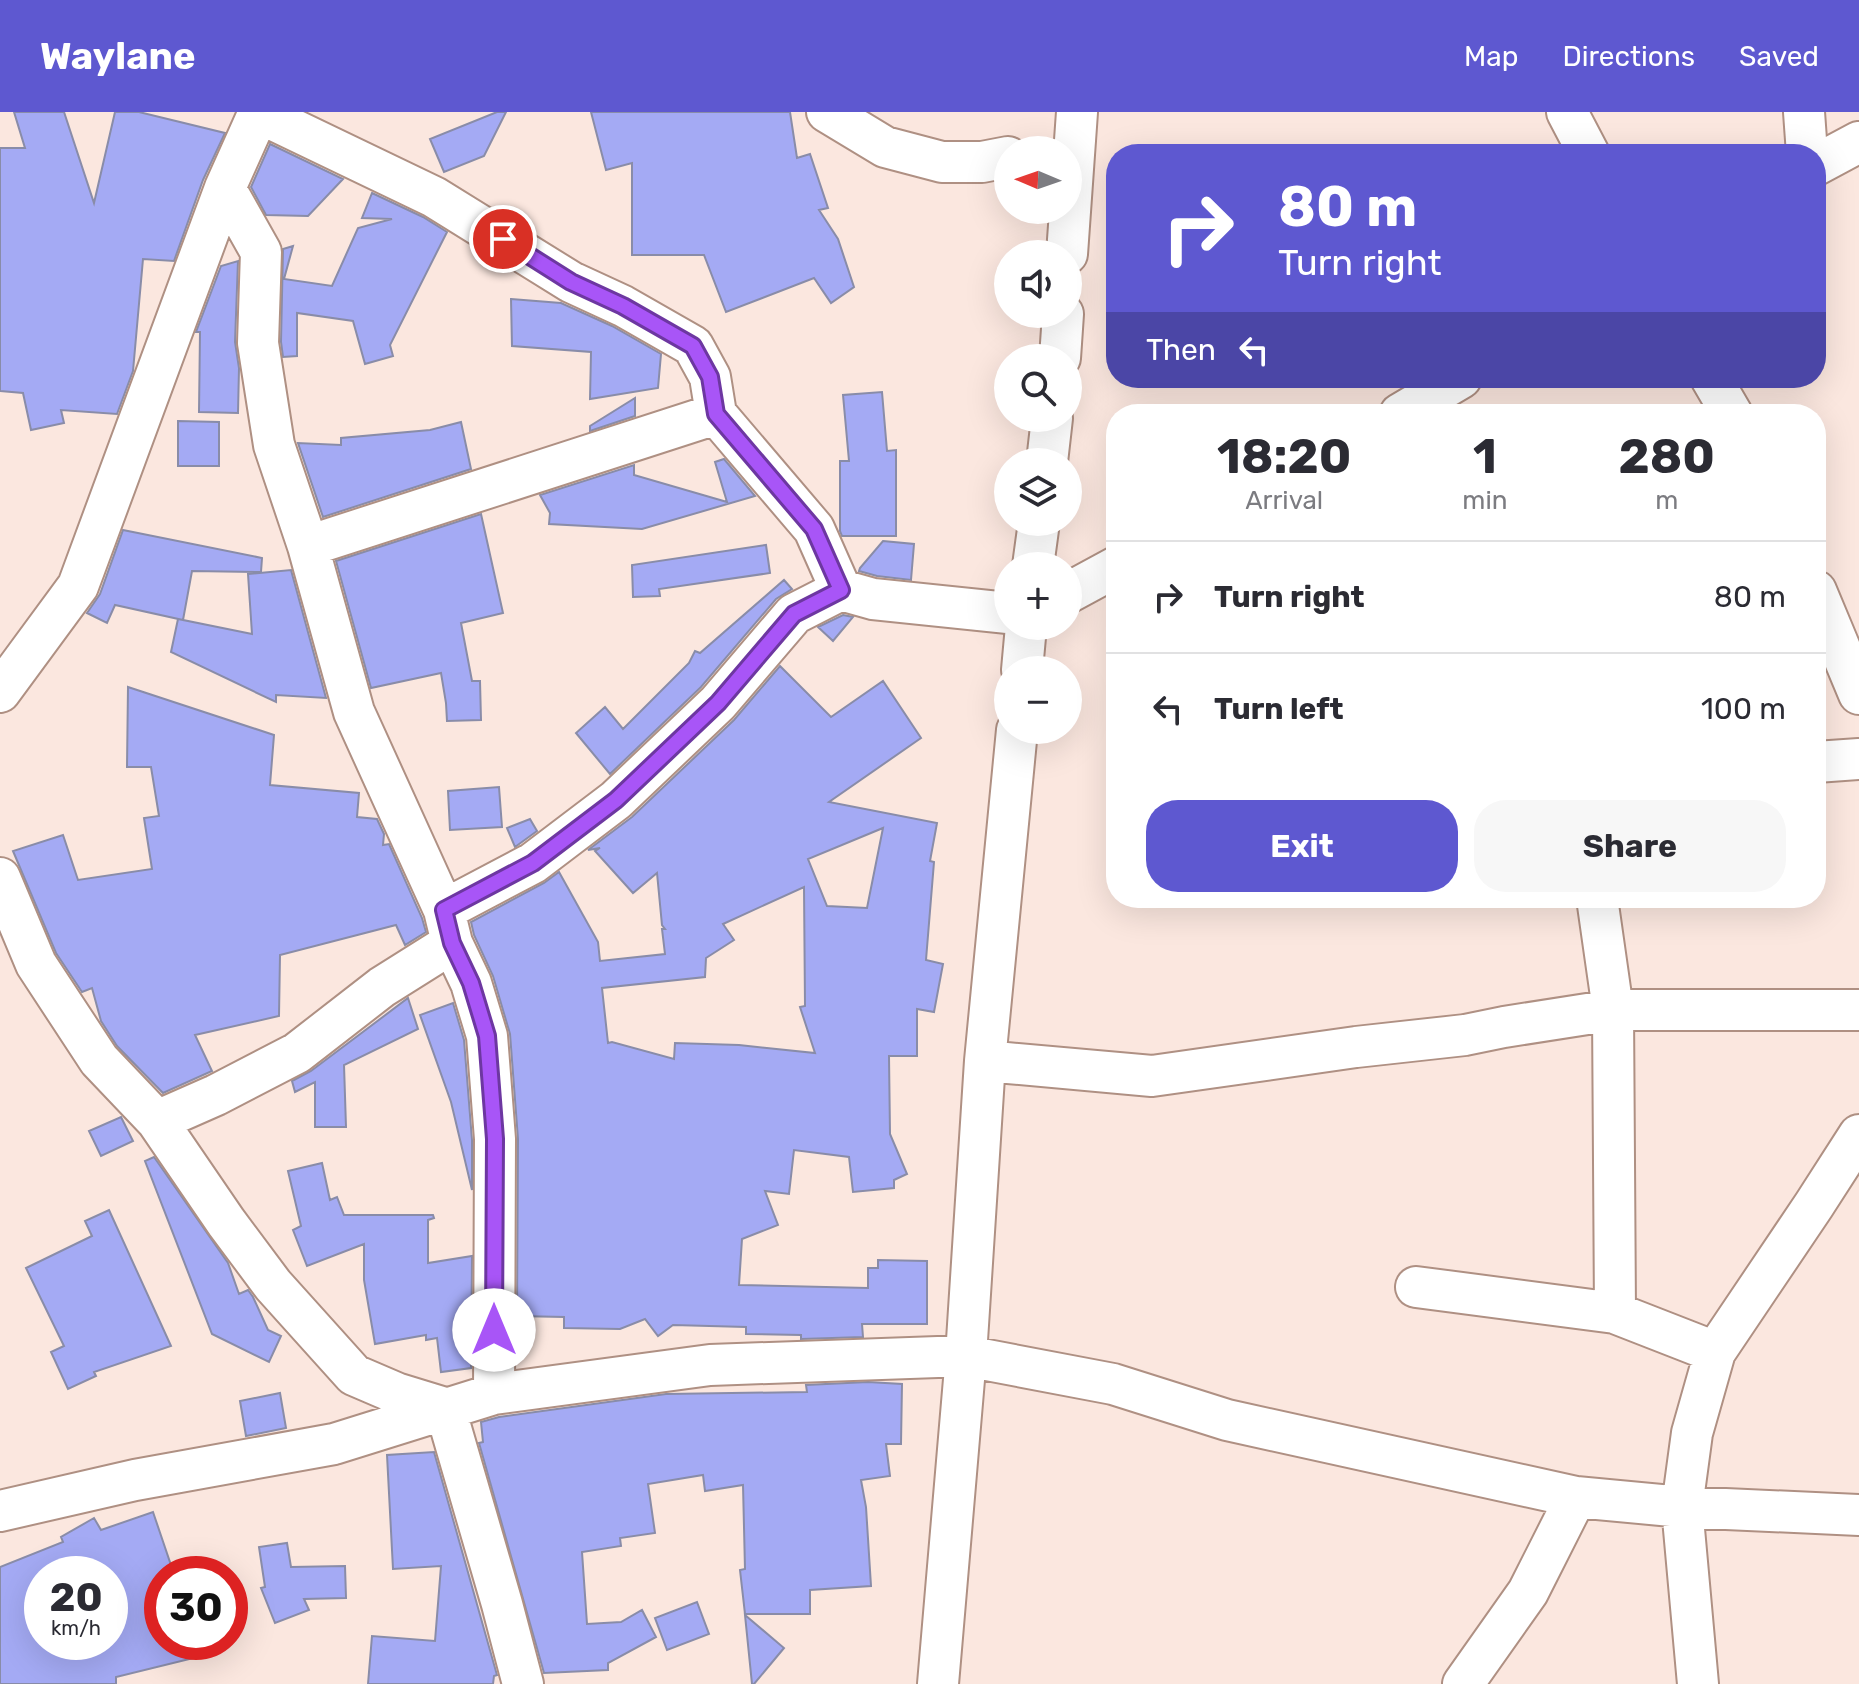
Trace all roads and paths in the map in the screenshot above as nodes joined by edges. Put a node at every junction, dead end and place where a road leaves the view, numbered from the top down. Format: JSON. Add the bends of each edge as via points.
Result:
{"nodes":[{"id":1,"x":259,"y":112,"type":"edge"},
{"id":2,"x":827,"y":112,"type":"edge"},
{"id":3,"x":1567,"y":112,"type":"edge"},
{"id":4,"x":1804,"y":112,"type":"edge"},
{"id":5,"x":1859,"y":142,"type":"edge"},
{"id":6,"x":1584,"y":144,"type":"edge"},
{"id":7,"x":1806,"y":144,"type":"edge"},
{"id":8,"x":994,"y":160,"type":"edge"},
{"id":9,"x":1826,"y":160,"type":"edge"},
{"id":10,"x":225,"y":188,"type":"junction"},
{"id":11,"x":1444,"y":388,"type":"edge"},
{"id":12,"x":1417,"y":404,"type":"edge"},
{"id":13,"x":716,"y":414,"type":"junction"},
{"id":14,"x":308,"y":546,"type":"junction"},
{"id":15,"x":1106,"y":572,"type":"edge"},
{"id":16,"x":1082,"y":585,"type":"edge"},
{"id":17,"x":841,"y":590,"type":"junction"},
{"id":18,"x":994,"y":612,"type":"edge"},
{"id":19,"x":1826,"y":612,"type":"edge"},
{"id":20,"x":1855,"y":671,"type":"edge"},
{"id":21,"x":0,"y":692,"type":"edge"},
{"id":22,"x":1016,"y":744,"type":"edge"},
{"id":23,"x":1859,"y":759,"type":"edge"},
{"id":24,"x":1826,"y":761,"type":"edge"},
{"id":25,"x":0,"y":878,"type":"edge"},
{"id":26,"x":1598,"y":908,"type":"edge"},
{"id":27,"x":448,"y":926,"type":"junction"},
{"id":28,"x":1613,"y":1010,"type":"junction"},
{"id":29,"x":1859,"y":1010,"type":"edge"},
{"id":30,"x":985,"y":1061,"type":"junction"},
{"id":31,"x":157,"y":1121,"type":"junction"},
{"id":32,"x":1859,"y":1135,"type":"edge"},
{"id":33,"x":1416,"y":1287,"type":"dead end"},
{"id":34,"x":1615,"y":1313,"type":"junction"},
{"id":35,"x":1715,"y":1352,"type":"junction"},
{"id":36,"x":966,"y":1356,"type":"junction"},
{"id":37,"x":494,"y":1394,"type":"junction"},
{"id":38,"x":445,"y":1408,"type":"junction"},
{"id":39,"x":1576,"y":1497,"type":"junction"},
{"id":40,"x":1682,"y":1507,"type":"junction"},
{"id":41,"x":0,"y":1511,"type":"edge"},
{"id":42,"x":1859,"y":1515,"type":"edge"},
{"id":43,"x":523,"y":1684,"type":"edge"},
{"id":44,"x":938,"y":1684,"type":"edge"},
{"id":45,"x":1463,"y":1684,"type":"edge"},
{"id":46,"x":1698,"y":1684,"type":"edge"}],
"edges":[{"from":1,"to":10,"type":"street"},
{"from":1,"to":13,"type":"street","via":[[434,197],[571,282],[693,346],[710,377]]},
{"from":2,"to":8,"type":"street","via":[[885,147],[942,162]]},
{"from":3,"to":6,"type":"street"},
{"from":4,"to":7,"type":"street"},
{"from":5,"to":9,"type":"street"},
{"from":10,"to":14,"type":"street","via":[[261,252],[258,343],[274,445]]},
{"from":10,"to":21,"type":"street","via":[[78,586]]},
{"from":11,"to":12,"type":"street"},
{"from":13,"to":14,"type":"street"},
{"from":13,"to":17,"type":"street","via":[[814,529]]},
{"from":14,"to":27,"type":"street","via":[[354,712]]},
{"from":15,"to":16,"type":"street"},
{"from":17,"to":18,"type":"street","via":[[873,599]]},
{"from":17,"to":27,"type":"street","via":[[794,614],[718,703],[616,800]]},
{"from":19,"to":20,"type":"street"},
{"from":22,"to":30,"type":"street"},
{"from":23,"to":24,"type":"street"},
{"from":25,"to":31,"type":"street","via":[[36,964],[99,1060]]},
{"from":26,"to":28,"type":"street"},
{"from":27,"to":31,"type":"street","via":[[382,987],[297,1053]]},
{"from":27,"to":37,"type":"street","via":[[487,1036],[495,1139]]},
{"from":28,"to":29,"type":"street"},
{"from":28,"to":30,"type":"street","via":[[1152,1076]]},
{"from":28,"to":34,"type":"street"},
{"from":30,"to":36,"type":"street"},
{"from":31,"to":38,"type":"street","via":[[273,1285],[354,1375]]},
{"from":32,"to":35,"type":"street"},
{"from":33,"to":34,"type":"street"},
{"from":34,"to":35,"type":"street"},
{"from":35,"to":40,"type":"street","via":[[1692,1433]]},
{"from":36,"to":37,"type":"street","via":[[710,1365]]},
{"from":36,"to":39,"type":"street","via":[[1113,1384],[1227,1420]]},
{"from":36,"to":44,"type":"street"},
{"from":37,"to":38,"type":"street"},
{"from":38,"to":41,"type":"street","via":[[334,1444]]},
{"from":38,"to":43,"type":"street"},
{"from":39,"to":40,"type":"street"},
{"from":39,"to":45,"type":"street","via":[[1528,1592]]},
{"from":40,"to":42,"type":"street"},
{"from":40,"to":46,"type":"street"}]}
